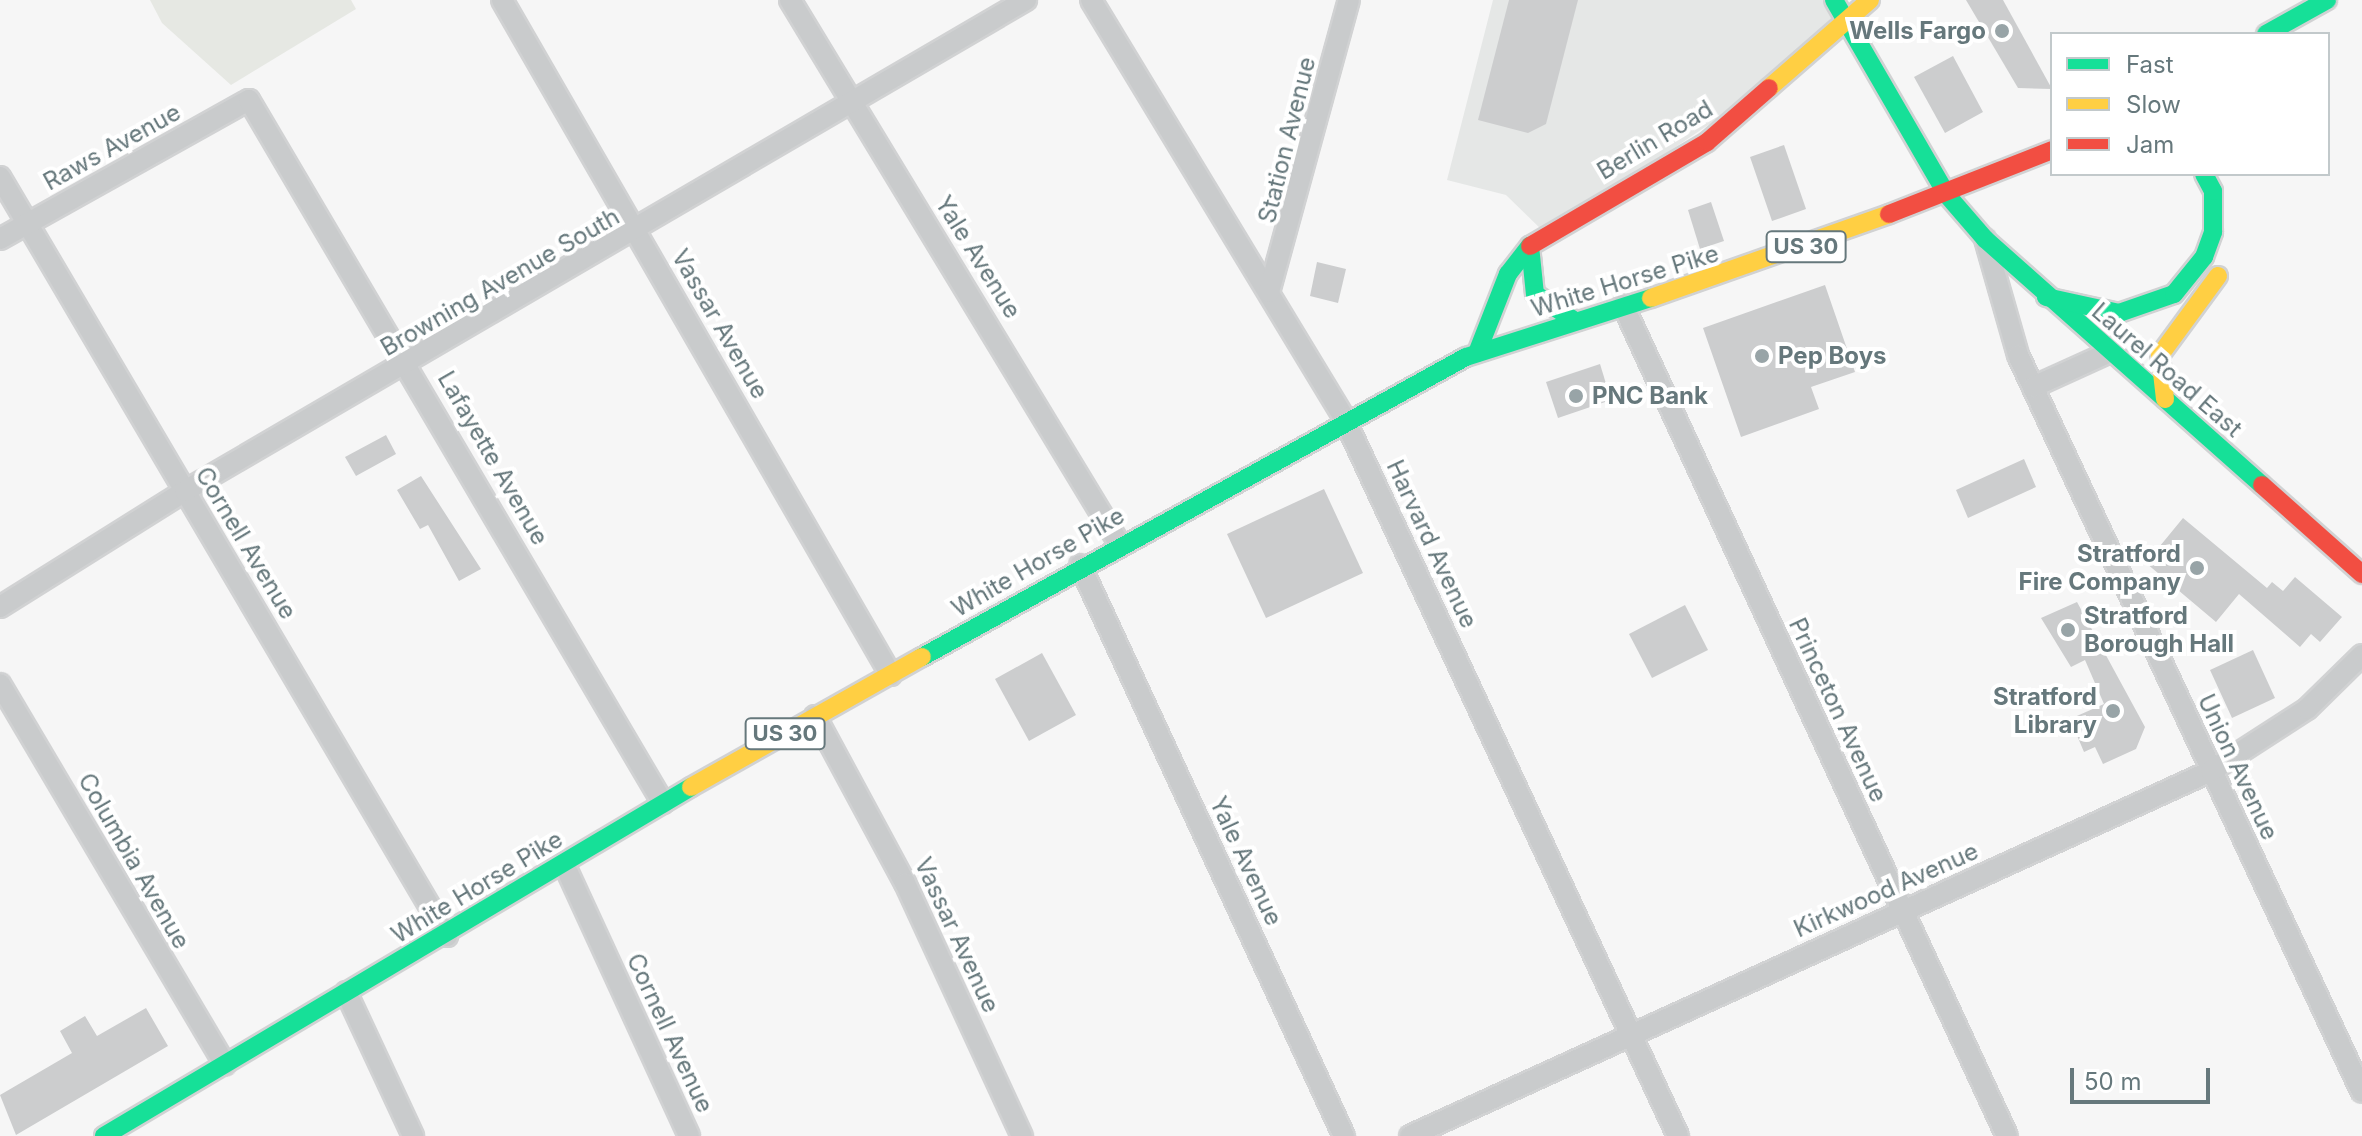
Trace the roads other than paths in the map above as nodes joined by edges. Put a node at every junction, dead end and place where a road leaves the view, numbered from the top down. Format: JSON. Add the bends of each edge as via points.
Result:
{"nodes":[{"id":1,"x":502,"y":0,"type":"edge"},
{"id":2,"x":790,"y":0,"type":"edge"},
{"id":3,"x":1026,"y":0,"type":"edge"},
{"id":4,"x":1091,"y":0,"type":"edge"},
{"id":5,"x":1349,"y":0,"type":"edge"},
{"id":6,"x":1834,"y":0,"type":"edge"},
{"id":7,"x":1870,"y":0,"type":"edge"},
{"id":8,"x":2327,"y":0,"type":"edge"},
{"id":9,"x":1847,"y":22,"type":"junction"},
{"id":10,"x":2287,"y":27,"type":"edge"},
{"id":11,"x":249,"y":100,"type":"joint"},
{"id":12,"x":851,"y":101,"type":"junction"},
{"id":13,"x":2050,"y":151,"type":"edge"},
{"id":14,"x":2205,"y":176,"type":"edge"},
{"id":15,"x":0,"y":177,"type":"edge"},
{"id":16,"x":1947,"y":195,"type":"junction"},
{"id":17,"x":26,"y":223,"type":"junction"},
{"id":18,"x":637,"y":231,"type":"junction"},
{"id":19,"x":0,"y":239,"type":"edge"},
{"id":20,"x":1985,"y":239,"type":"junction"},
{"id":21,"x":1530,"y":246,"type":"junction"},
{"id":22,"x":2228,"y":261,"type":"dead end"},
{"id":23,"x":1269,"y":292,"type":"junction"},
{"id":24,"x":2046,"y":297,"type":"junction"},
{"id":25,"x":1623,"y":305,"type":"junction"},
{"id":26,"x":1575,"y":321,"type":"junction"},
{"id":27,"x":2110,"y":352,"type":"junction"},
{"id":28,"x":1477,"y":353,"type":"junction"},
{"id":29,"x":410,"y":366,"type":"junction"},
{"id":30,"x":2033,"y":387,"type":"junction"},
{"id":31,"x":2165,"y":399,"type":"junction"},
{"id":32,"x":1344,"y":418,"type":"junction"},
{"id":33,"x":185,"y":491,"type":"junction"},
{"id":34,"x":1119,"y":543,"type":"junction"},
{"id":35,"x":1080,"y":565,"type":"junction"},
{"id":36,"x":2362,"y":574,"type":"edge"},
{"id":37,"x":0,"y":607,"type":"edge"},
{"id":38,"x":2362,"y":655,"type":"edge"},
{"id":39,"x":891,"y":675,"type":"junction"},
{"id":40,"x":0,"y":684,"type":"edge"},
{"id":41,"x":815,"y":716,"type":"junction"},
{"id":42,"x":2211,"y":771,"type":"junction"},
{"id":43,"x":663,"y":803,"type":"junction"},
{"id":44,"x":564,"y":864,"type":"junction"},
{"id":45,"x":1902,"y":911,"type":"junction"},
{"id":46,"x":447,"y":936,"type":"junction"},
{"id":47,"x":346,"y":992,"type":"junction"},
{"id":48,"x":1631,"y":1034,"type":"junction"},
{"id":49,"x":225,"y":1064,"type":"junction"},
{"id":50,"x":2362,"y":1092,"type":"edge"},
{"id":51,"x":104,"y":1136,"type":"edge"},
{"id":52,"x":413,"y":1136,"type":"edge"},
{"id":53,"x":689,"y":1136,"type":"edge"},
{"id":54,"x":1022,"y":1136,"type":"edge"},
{"id":55,"x":1344,"y":1136,"type":"edge"},
{"id":56,"x":1410,"y":1136,"type":"edge"},
{"id":57,"x":1678,"y":1136,"type":"edge"},
{"id":58,"x":2007,"y":1136,"type":"edge"}],
"edges":[{"from":1,"to":18,"type":"street","name":"Vassar Avenue"},
{"from":2,"to":12,"type":"street","name":"Yale Avenue"},
{"from":3,"to":12,"type":"street","name":"Browning Avenue South"},
{"from":4,"to":23,"type":"street","name":"Harvard Avenue"},
{"from":5,"to":23,"type":"street","name":"Station Avenue"},
{"from":6,"to":9,"type":"main road","name":"Laurel Road East"},
{"from":7,"to":9,"type":"main road","name":"Berlin Road"},
{"from":8,"to":10,"type":"main road"},
{"from":9,"to":16,"type":"main road","name":"Laurel Road East"},
{"from":9,"to":21,"type":"main road","name":"Berlin Road","via":[[1707,142]]},
{"from":11,"to":17,"type":"street","name":"Raws Avenue"},
{"from":11,"to":29,"type":"street","name":"Lafayette Avenue"},
{"from":12,"to":18,"type":"street","name":"Browning Avenue South"},
{"from":12,"to":34,"type":"street","name":"Yale Avenue"},
{"from":13,"to":16,"type":"main road","name":"White Horse Pike","number":"US 30"},
{"from":14,"to":24,"type":"main road","via":[[2213,191],[2213,232],[2204,257],[2174,294],[2155,307],[2119,313]]},
{"from":15,"to":17,"type":"street","name":"Cornell Avenue"},
{"from":16,"to":20,"type":"main road","name":"Laurel Road East"},
{"from":16,"to":25,"type":"main road","name":"White Horse Pike","number":"US 30"},
{"from":17,"to":19,"type":"street","name":"Raws Avenue"},
{"from":17,"to":33,"type":"street","name":"Cornell Avenue"},
{"from":18,"to":29,"type":"street","name":"Browning Avenue South"},
{"from":18,"to":39,"type":"street","name":"Vassar Avenue"},
{"from":20,"to":24,"type":"main road","name":"Laurel Road East"},
{"from":20,"to":30,"type":"street","name":"Union Avenue","via":[[1995,290]]},
{"from":21,"to":26,"type":"main road","via":[[1535,294]]},
{"from":21,"to":28,"type":"main road","via":[[1508,274]]},
{"from":22,"to":31,"type":"main road","via":[[2160,355]]},
{"from":23,"to":32,"type":"street","name":"Harvard Avenue"},
{"from":24,"to":27,"type":"main road","name":"Laurel Road East"},
{"from":25,"to":26,"type":"main road","name":"White Horse Pike","number":"US 30"},
{"from":25,"to":45,"type":"street","name":"Princeton Avenue"},
{"from":26,"to":28,"type":"main road","name":"White Horse Pike","number":"US 30"},
{"from":27,"to":30,"type":"street"},
{"from":27,"to":31,"type":"main road","name":"Laurel Road East"},
{"from":28,"to":32,"type":"main road","name":"White Horse Pike","number":"US 30"},
{"from":29,"to":33,"type":"street","name":"Browning Avenue South"},
{"from":29,"to":43,"type":"street","name":"Lafayette Avenue"},
{"from":30,"to":42,"type":"street","name":"Union Avenue"},
{"from":31,"to":36,"type":"main road","name":"Laurel Road East"},
{"from":32,"to":34,"type":"main road","name":"White Horse Pike","number":"US 30"},
{"from":32,"to":48,"type":"street","name":"Harvard Avenue"},
{"from":33,"to":37,"type":"street","name":"Browning Avenue South"},
{"from":33,"to":46,"type":"street","name":"Cornell Avenue"},
{"from":34,"to":35,"type":"main road","name":"White Horse Pike","number":"US 30"},
{"from":35,"to":39,"type":"main road","name":"White Horse Pike","number":"US 30"},
{"from":35,"to":55,"type":"street","name":"Yale Avenue"},
{"from":38,"to":42,"type":"street","name":"Kirkwood Avenue","via":[[2307,709]]},
{"from":39,"to":41,"type":"main road","name":"White Horse Pike","number":"US 30"},
{"from":40,"to":49,"type":"street","name":"Columbia Avenue"},
{"from":41,"to":43,"type":"main road","name":"White Horse Pike","number":"US 30"},
{"from":41,"to":54,"type":"street","name":"Vassar Avenue","via":[[905,883]]},
{"from":42,"to":45,"type":"street","name":"Kirkwood Avenue"},
{"from":42,"to":50,"type":"street","name":"Union Avenue"},
{"from":43,"to":44,"type":"main road","name":"White Horse Pike","number":"US 30"},
{"from":44,"to":46,"type":"main road","name":"White Horse Pike","number":"US 30"},
{"from":44,"to":53,"type":"street","name":"Cornell Avenue"},
{"from":45,"to":48,"type":"street","name":"Kirkwood Avenue"},
{"from":45,"to":58,"type":"street","name":"Princeton Avenue"},
{"from":46,"to":47,"type":"main road","name":"White Horse Pike","number":"US 30"},
{"from":47,"to":49,"type":"main road","name":"White Horse Pike","number":"US 30"},
{"from":47,"to":52,"type":"street"},
{"from":48,"to":56,"type":"street","name":"Kirkwood Avenue"},
{"from":48,"to":57,"type":"street","name":"Harvard Avenue"},
{"from":49,"to":51,"type":"main road","name":"White Horse Pike","number":"US 30"}]}
